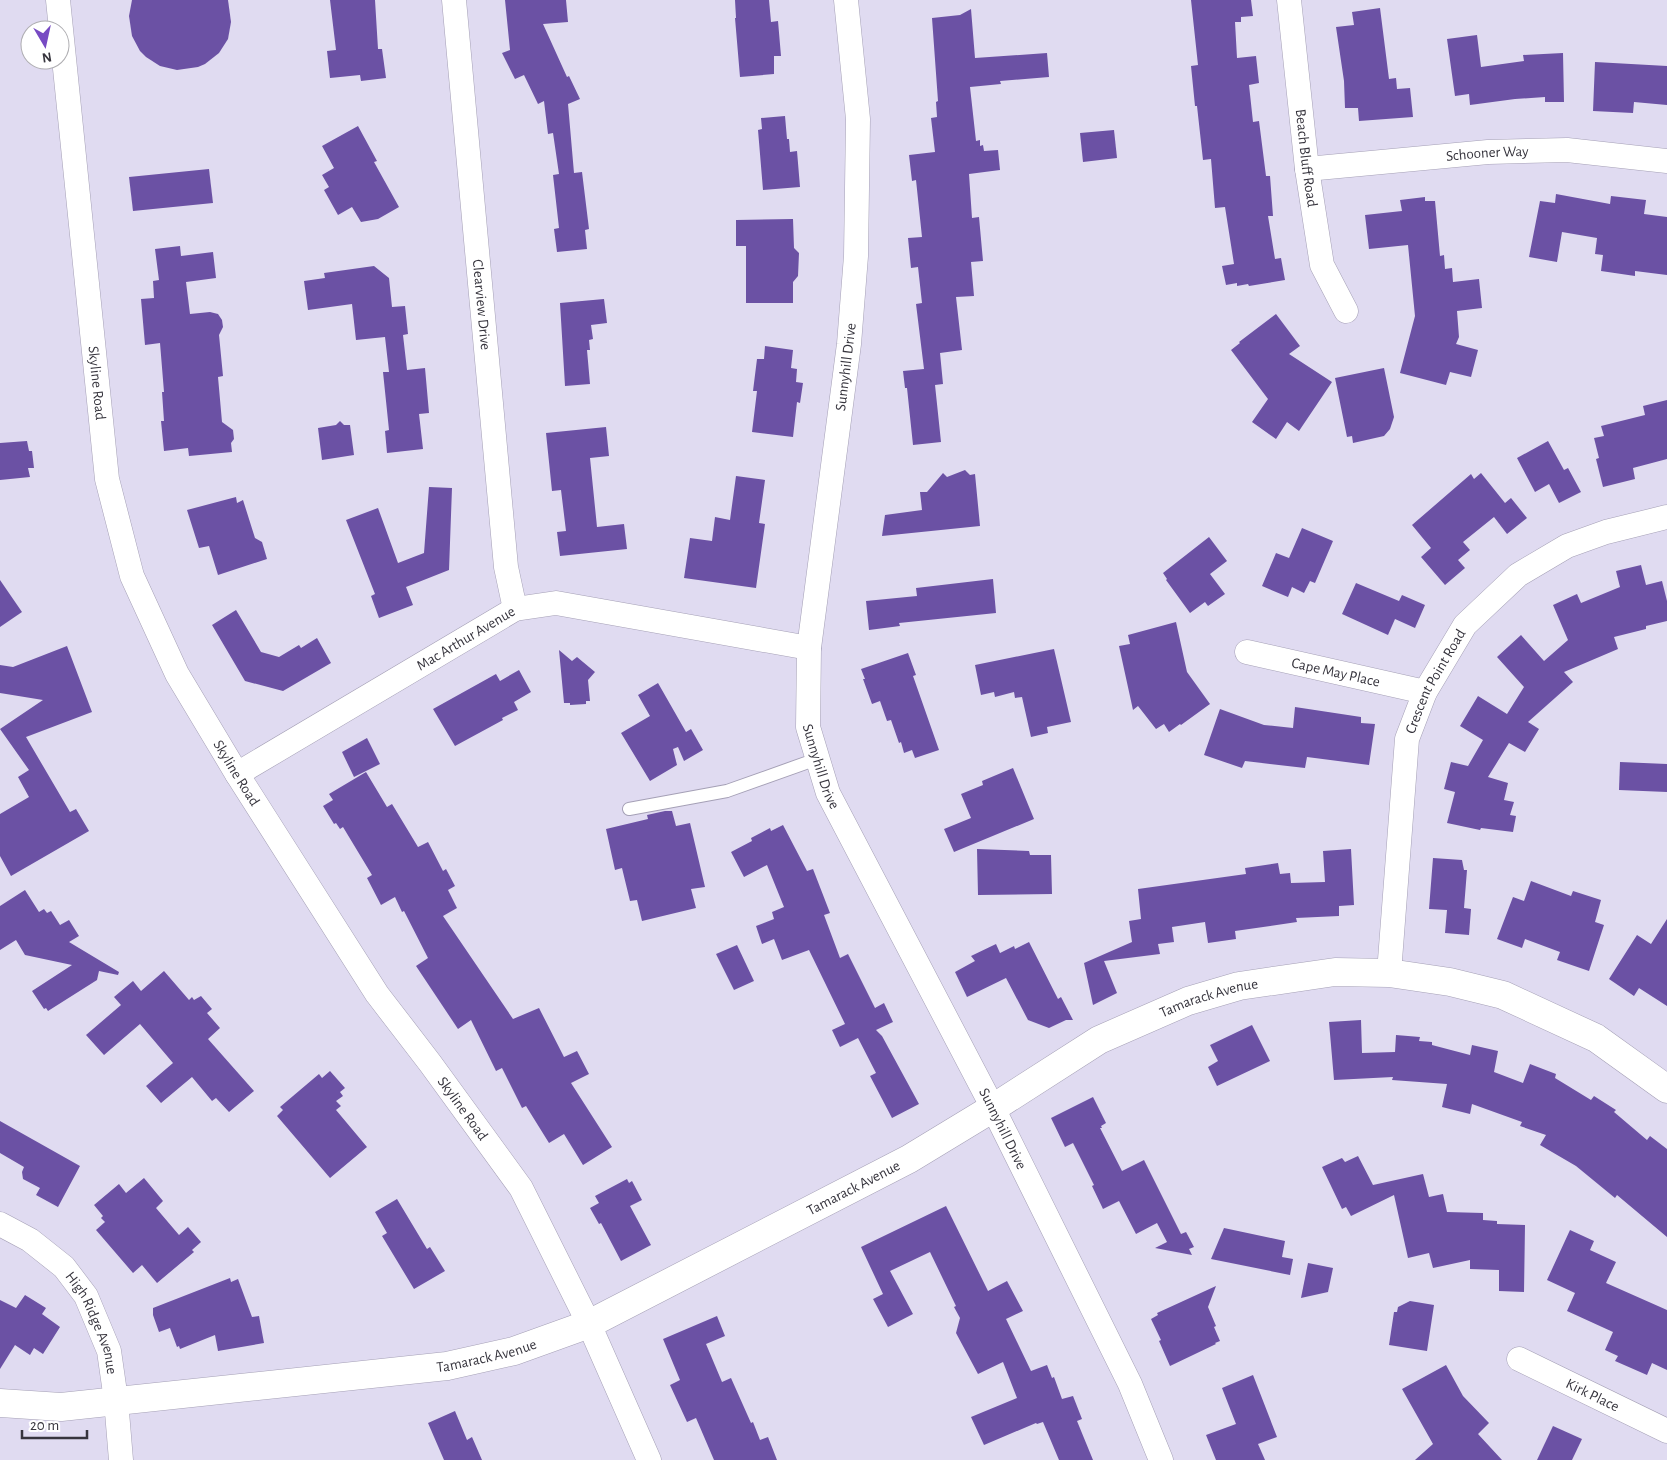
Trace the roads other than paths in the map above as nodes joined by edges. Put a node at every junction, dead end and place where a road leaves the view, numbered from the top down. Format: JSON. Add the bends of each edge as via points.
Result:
{"nodes":[{"id":1,"x":58,"y":0,"type":"edge"},
{"id":2,"x":454,"y":0,"type":"edge"},
{"id":3,"x":846,"y":0,"type":"edge"},
{"id":4,"x":1289,"y":0,"type":"edge"},
{"id":5,"x":1667,"y":161,"type":"edge"},
{"id":6,"x":1307,"y":169,"type":"junction"},
{"id":7,"x":1346,"y":311,"type":"dead end"},
{"id":8,"x":1667,"y":517,"type":"edge"},
{"id":9,"x":515,"y":609,"type":"junction"},
{"id":10,"x":809,"y":648,"type":"junction"},
{"id":11,"x":1247,"y":652,"type":"dead end"},
{"id":12,"x":1425,"y":692,"type":"junction"},
{"id":13,"x":817,"y":759,"type":"junction"},
{"id":14,"x":237,"y":774,"type":"junction"},
{"id":15,"x":629,"y":809,"type":"dead end"},
{"id":16,"x":1389,"y":973,"type":"junction"},
{"id":17,"x":1667,"y":1089,"type":"edge"},
{"id":18,"x":994,"y":1108,"type":"junction"},
{"id":19,"x":0,"y":1224,"type":"edge"},
{"id":20,"x":589,"y":1324,"type":"junction"},
{"id":21,"x":1519,"y":1359,"type":"dead end"},
{"id":22,"x":116,"y":1400,"type":"junction"},
{"id":23,"x":0,"y":1403,"type":"edge"},
{"id":24,"x":1667,"y":1431,"type":"edge"},
{"id":25,"x":121,"y":1460,"type":"edge"},
{"id":26,"x":648,"y":1460,"type":"edge"},
{"id":27,"x":1161,"y":1460,"type":"edge"}],
"edges":[{"from":1,"to":14,"type":"street","name":"Skyline Road","via":[[107,479],[132,576],[177,674]]},
{"from":2,"to":9,"type":"street","name":"Clearview Drive","via":[[505,557]]},
{"from":3,"to":10,"type":"street","name":"Sunnyhill Drive","via":[[858,119],[856,256],[849,344]]},
{"from":4,"to":6,"type":"street","name":"Beach Bluff Road"},
{"from":5,"to":6,"type":"street","name":"Schooner Way","via":[[1566,150],[1498,152]]},
{"from":6,"to":7,"type":"street","name":"Beach Bluff Road","via":[[1322,265]]},
{"from":8,"to":12,"type":"street","name":"Crescent Point Road","via":[[1606,532],[1567,546],[1518,575],[1465,625]]},
{"from":9,"to":10,"type":"street","name":"Mac Arthur Avenue","via":[[556,603]]},
{"from":9,"to":14,"type":"street","name":"Mac Arthur Avenue"},
{"from":10,"to":13,"type":"street","name":"Sunnyhill Drive","via":[[808,727]]},
{"from":11,"to":12,"type":"street","name":"Cape May Place"},
{"from":12,"to":16,"type":"street","name":"Crescent Point Road","via":[[1406,739]]},
{"from":13,"to":15,"type":"lane","via":[[727,791]]},
{"from":13,"to":18,"type":"street","name":"Sunnyhill Drive","via":[[828,793]]},
{"from":14,"to":20,"type":"street","name":"Skyline Road","via":[[377,994],[521,1188]]},
{"from":16,"to":17,"type":"main road","name":"Tamarack Avenue","via":[[1450,982],[1503,995],[1596,1038]]},
{"from":16,"to":18,"type":"main road","name":"Tamarack Avenue","via":[[1334,972],[1239,986],[1188,1001],[1099,1040]]},
{"from":18,"to":20,"type":"main road","name":"Tamarack Avenue","via":[[909,1159]]},
{"from":18,"to":27,"type":"street","name":"Sunnyhill Drive","via":[[1130,1384]]},
{"from":19,"to":22,"type":"street","name":"High Ridge Avenue","via":[[30,1240],[64,1267],[86,1296],[109,1351]]},
{"from":20,"to":22,"type":"main road","name":"Tamarack Avenue","via":[[514,1351],[447,1366]]},
{"from":20,"to":26,"type":"street","name":"Skyline Road"},
{"from":21,"to":24,"type":"street","name":"Kirk Place"},
{"from":22,"to":23,"type":"main road","name":"Tamarack Avenue","via":[[61,1407]]},
{"from":22,"to":25,"type":"street","name":"High Ridge Avenue"}]}
